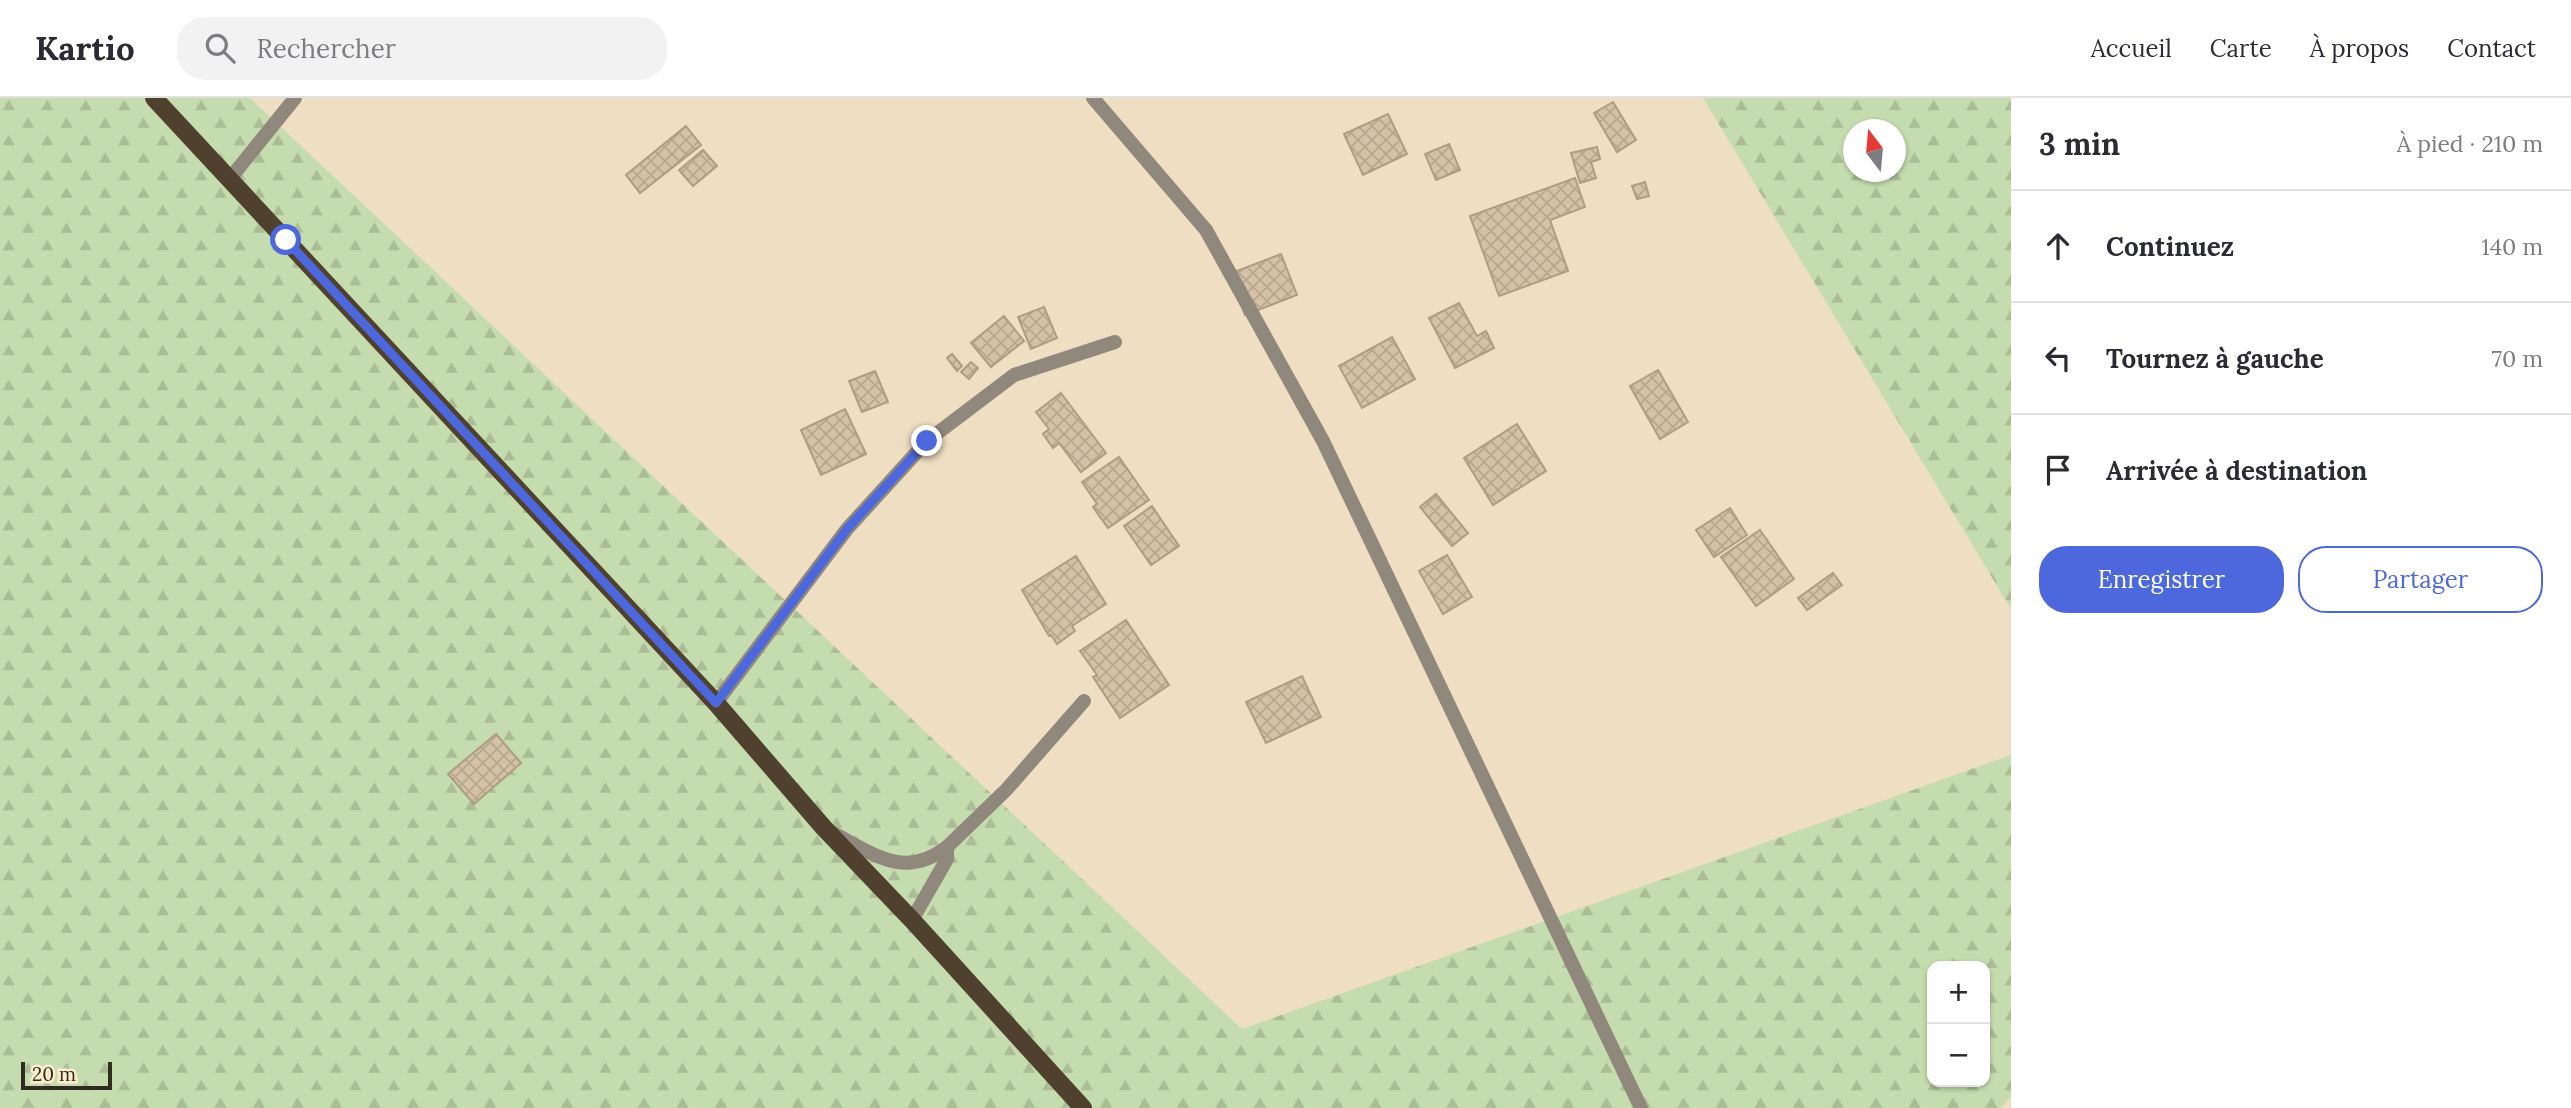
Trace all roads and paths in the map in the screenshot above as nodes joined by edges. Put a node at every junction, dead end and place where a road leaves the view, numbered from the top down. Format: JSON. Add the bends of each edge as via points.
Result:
{"nodes":[{"id":1,"x":154,"y":98,"type":"edge"},
{"id":2,"x":295,"y":98,"type":"edge"},
{"id":3,"x":1093,"y":98,"type":"edge"},
{"id":4,"x":229,"y":180,"type":"junction"},
{"id":5,"x":1115,"y":342,"type":"dead end"},
{"id":6,"x":1084,"y":701,"type":"dead end"},
{"id":7,"x":716,"y":703,"type":"junction"},
{"id":8,"x":824,"y":828,"type":"junction"},
{"id":9,"x":947,"y":847,"type":"junction"},
{"id":10,"x":912,"y":920,"type":"junction"},
{"id":11,"x":1083,"y":1108,"type":"edge"},
{"id":12,"x":1642,"y":1108,"type":"edge"}],
"edges":[{"from":1,"to":4,"type":"main road"},
{"from":2,"to":4,"type":"street"},
{"from":3,"to":12,"type":"street","via":[[1206,230],[1323,442]]},
{"from":4,"to":7,"type":"main road"},
{"from":5,"to":7,"type":"street","via":[[1014,375],[927,441],[847,529]]},
{"from":6,"to":9,"type":"street","via":[[1006,790]]},
{"from":7,"to":8,"type":"main road"},
{"from":8,"to":9,"type":"street","via":[[887,862],[917,863]]},
{"from":8,"to":10,"type":"main road"},
{"from":9,"to":10,"type":"street","via":[[947,859]]},
{"from":10,"to":11,"type":"main road"}]}
